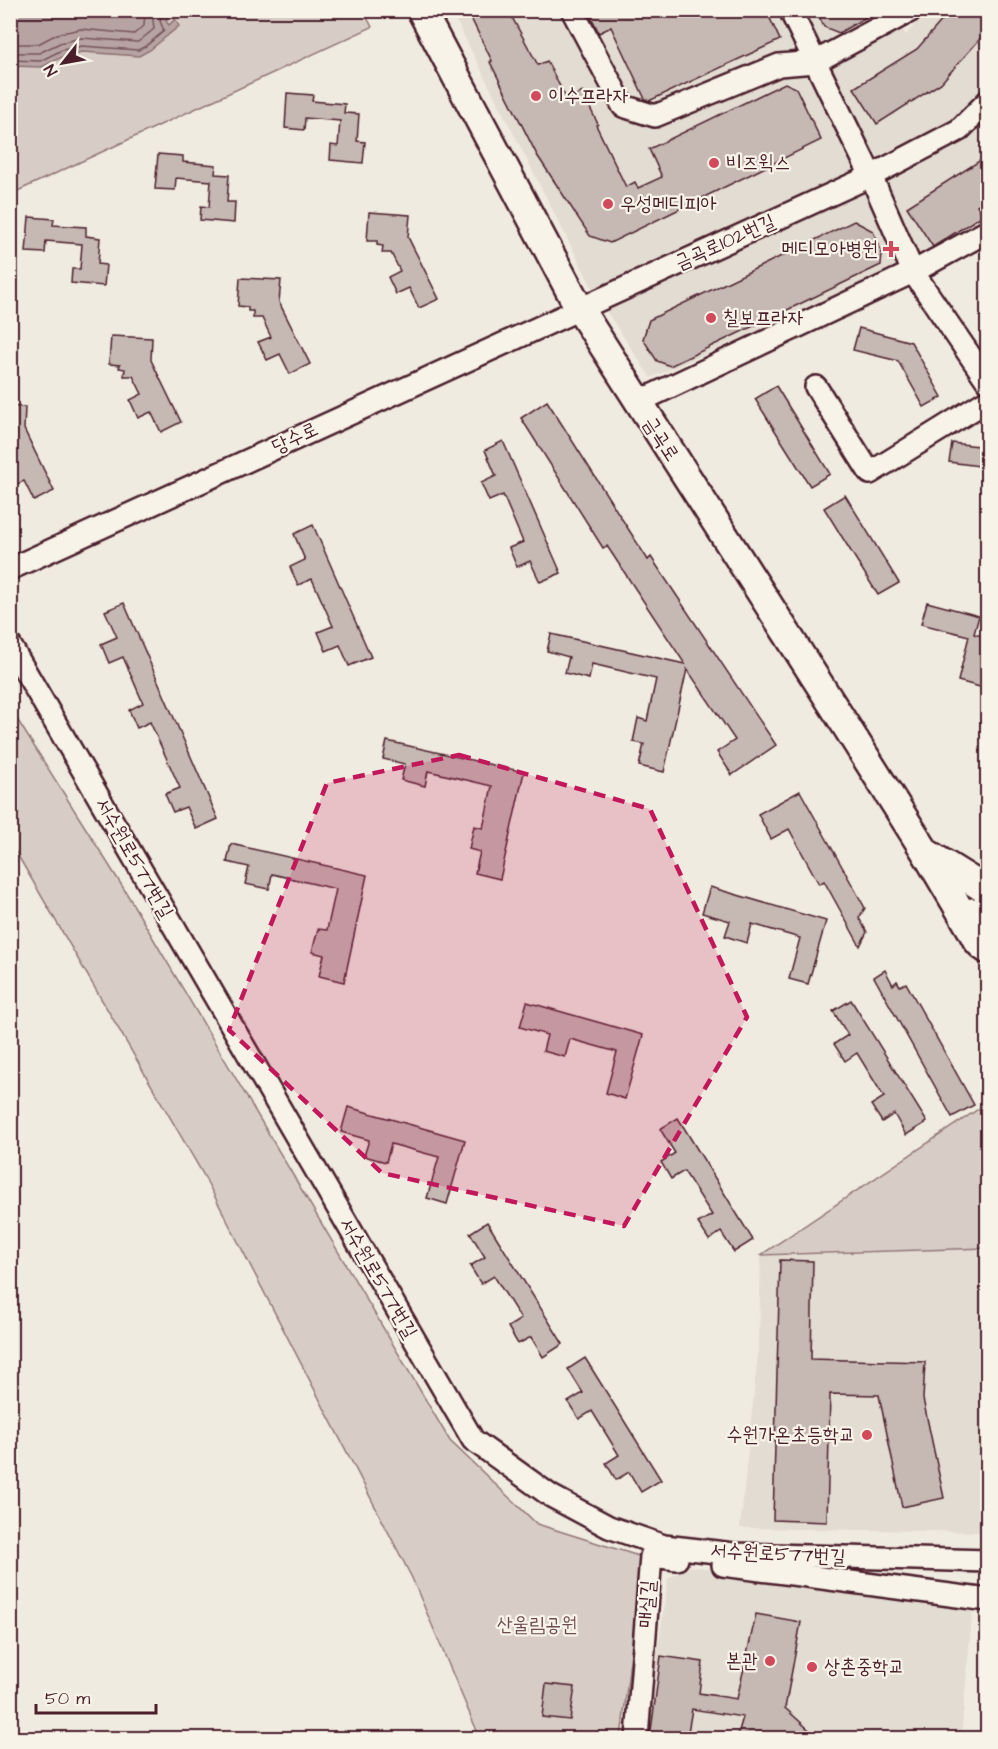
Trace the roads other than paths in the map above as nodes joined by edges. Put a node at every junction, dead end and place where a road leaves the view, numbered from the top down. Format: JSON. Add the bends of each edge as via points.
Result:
{"nodes":[{"id":1,"x":421,"y":10,"type":"edge"},
{"id":2,"x":572,"y":10,"type":"edge"},
{"id":3,"x":790,"y":10,"type":"edge"},
{"id":4,"x":911,"y":11,"type":"edge"},
{"id":5,"x":814,"y":62,"type":"junction"},
{"id":6,"x":987,"y":101,"type":"edge"},
{"id":7,"x":871,"y":177,"type":"junction"},
{"id":8,"x":987,"y":231,"type":"edge"},
{"id":9,"x":913,"y":272,"type":"junction"},
{"id":10,"x":579,"y":308,"type":"junction"},
{"id":11,"x":987,"y":382,"type":"edge"},
{"id":12,"x":816,"y":387,"type":"dead end"},
{"id":13,"x":987,"y":400,"type":"edge"},
{"id":14,"x":638,"y":402,"type":"junction"},
{"id":15,"x":10,"y":569,"type":"edge"},
{"id":16,"x":10,"y":645,"type":"edge"},
{"id":17,"x":926,"y":853,"type":"junction"},
{"id":18,"x":987,"y":892,"type":"edge"},
{"id":19,"x":982,"y":948,"type":"edge"},
{"id":20,"x":663,"y":1552,"type":"junction"},
{"id":21,"x":987,"y":1561,"type":"edge"},
{"id":22,"x":987,"y":1600,"type":"edge"},
{"id":23,"x":639,"y":1738,"type":"edge"}],
"edges":[{"from":1,"to":10,"type":"main road","name":"금곡로"},
{"from":2,"to":5,"type":"street","via":[[623,106],[655,116],[779,65]]},
{"from":3,"to":5,"type":"street"},
{"from":4,"to":5,"type":"street"},
{"from":5,"to":7,"type":"street"},
{"from":6,"to":7,"type":"street","name":"금곡로102번길","via":[[958,130]]},
{"from":7,"to":9,"type":"street"},
{"from":7,"to":10,"type":"street","name":"금곡로102번길"},
{"from":8,"to":9,"type":"street"},
{"from":9,"to":11,"type":"street"},
{"from":9,"to":14,"type":"street"},
{"from":10,"to":14,"type":"main road","name":"금곡로"},
{"from":10,"to":15,"type":"street","name":"당수로"},
{"from":12,"to":13,"type":"street","via":[[870,473]]},
{"from":14,"to":17,"type":"main road","name":"금곡로"},
{"from":16,"to":20,"type":"street","name":"서수원로577번길","via":[[473,1440],[551,1496]]},
{"from":17,"to":18,"type":"main road","name":"금곡로"},
{"from":17,"to":19,"type":"main road","name":"금곡로"},
{"from":18,"to":19,"type":"main road","via":[[971,918]]},
{"from":20,"to":21,"type":"street","name":"서수원로577번길"},
{"from":20,"to":22,"type":"street","name":"매실길"},
{"from":20,"to":23,"type":"street","name":"매실길","via":[[651,1556]]}]}
